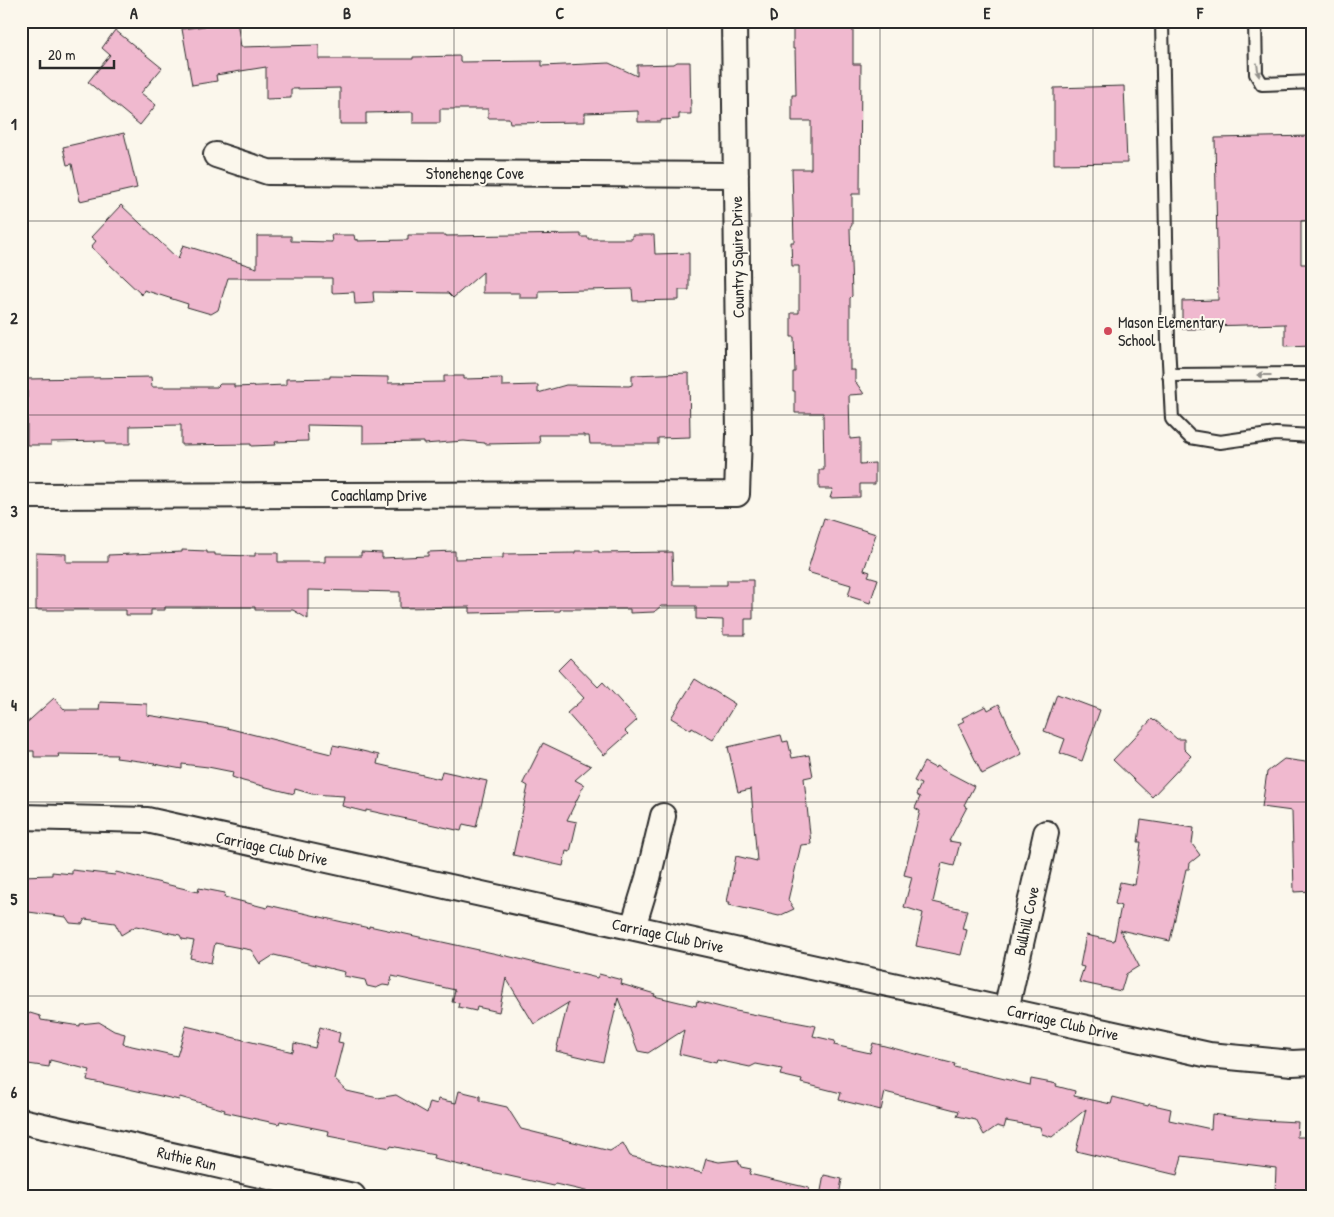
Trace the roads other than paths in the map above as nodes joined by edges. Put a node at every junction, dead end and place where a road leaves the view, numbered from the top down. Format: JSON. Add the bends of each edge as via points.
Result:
{"nodes":[{"id":1,"x":734,"y":21,"type":"edge"},
{"id":2,"x":1162,"y":21,"type":"edge"},
{"id":3,"x":1255,"y":21,"type":"edge"},
{"id":4,"x":1313,"y":82,"type":"edge"},
{"id":5,"x":216,"y":155,"type":"dead end"},
{"id":6,"x":736,"y":175,"type":"junction"},
{"id":7,"x":1313,"y":374,"type":"edge"},
{"id":8,"x":1169,"y":375,"type":"junction"},
{"id":9,"x":1313,"y":436,"type":"edge"},
{"id":10,"x":737,"y":494,"type":"joint"},
{"id":11,"x":21,"y":496,"type":"edge"},
{"id":12,"x":663,"y":816,"type":"dead end"},
{"id":13,"x":21,"y":817,"type":"edge"},
{"id":14,"x":1046,"y":832,"type":"dead end"},
{"id":15,"x":633,"y":927,"type":"junction"},
{"id":16,"x":1006,"y":1010,"type":"junction"},
{"id":17,"x":1313,"y":1062,"type":"edge"},
{"id":18,"x":21,"y":1121,"type":"edge"},
{"id":19,"x":353,"y":1196,"type":"edge"}],
"edges":[{"from":1,"to":6,"type":"street","name":"Country Squire Drive"},
{"from":2,"to":8,"type":"lane"},
{"from":3,"to":4,"type":"lane","one_way":true,"via":[[1256,74],[1262,84]]},
{"from":5,"to":6,"type":"street","name":"Stonehenge Cove","via":[[268,172]]},
{"from":6,"to":10,"type":"street","name":"Country Squire Drive"},
{"from":7,"to":8,"type":"lane","one_way":true},
{"from":8,"to":9,"type":"lane","via":[[1172,419],[1190,437],[1220,442],[1276,434]]},
{"from":10,"to":11,"type":"street","name":"Coachlamp Drive"},
{"from":12,"to":15,"type":"street"},
{"from":13,"to":15,"type":"street","name":"Carriage Club Drive","via":[[147,820]]},
{"from":14,"to":16,"type":"street","name":"Bullhill Cove"},
{"from":15,"to":16,"type":"street","name":"Carriage Club Drive"},
{"from":16,"to":17,"type":"street","name":"Carriage Club Drive","via":[[1209,1055]]},
{"from":18,"to":19,"type":"street","name":"Ruthie Run"}]}
